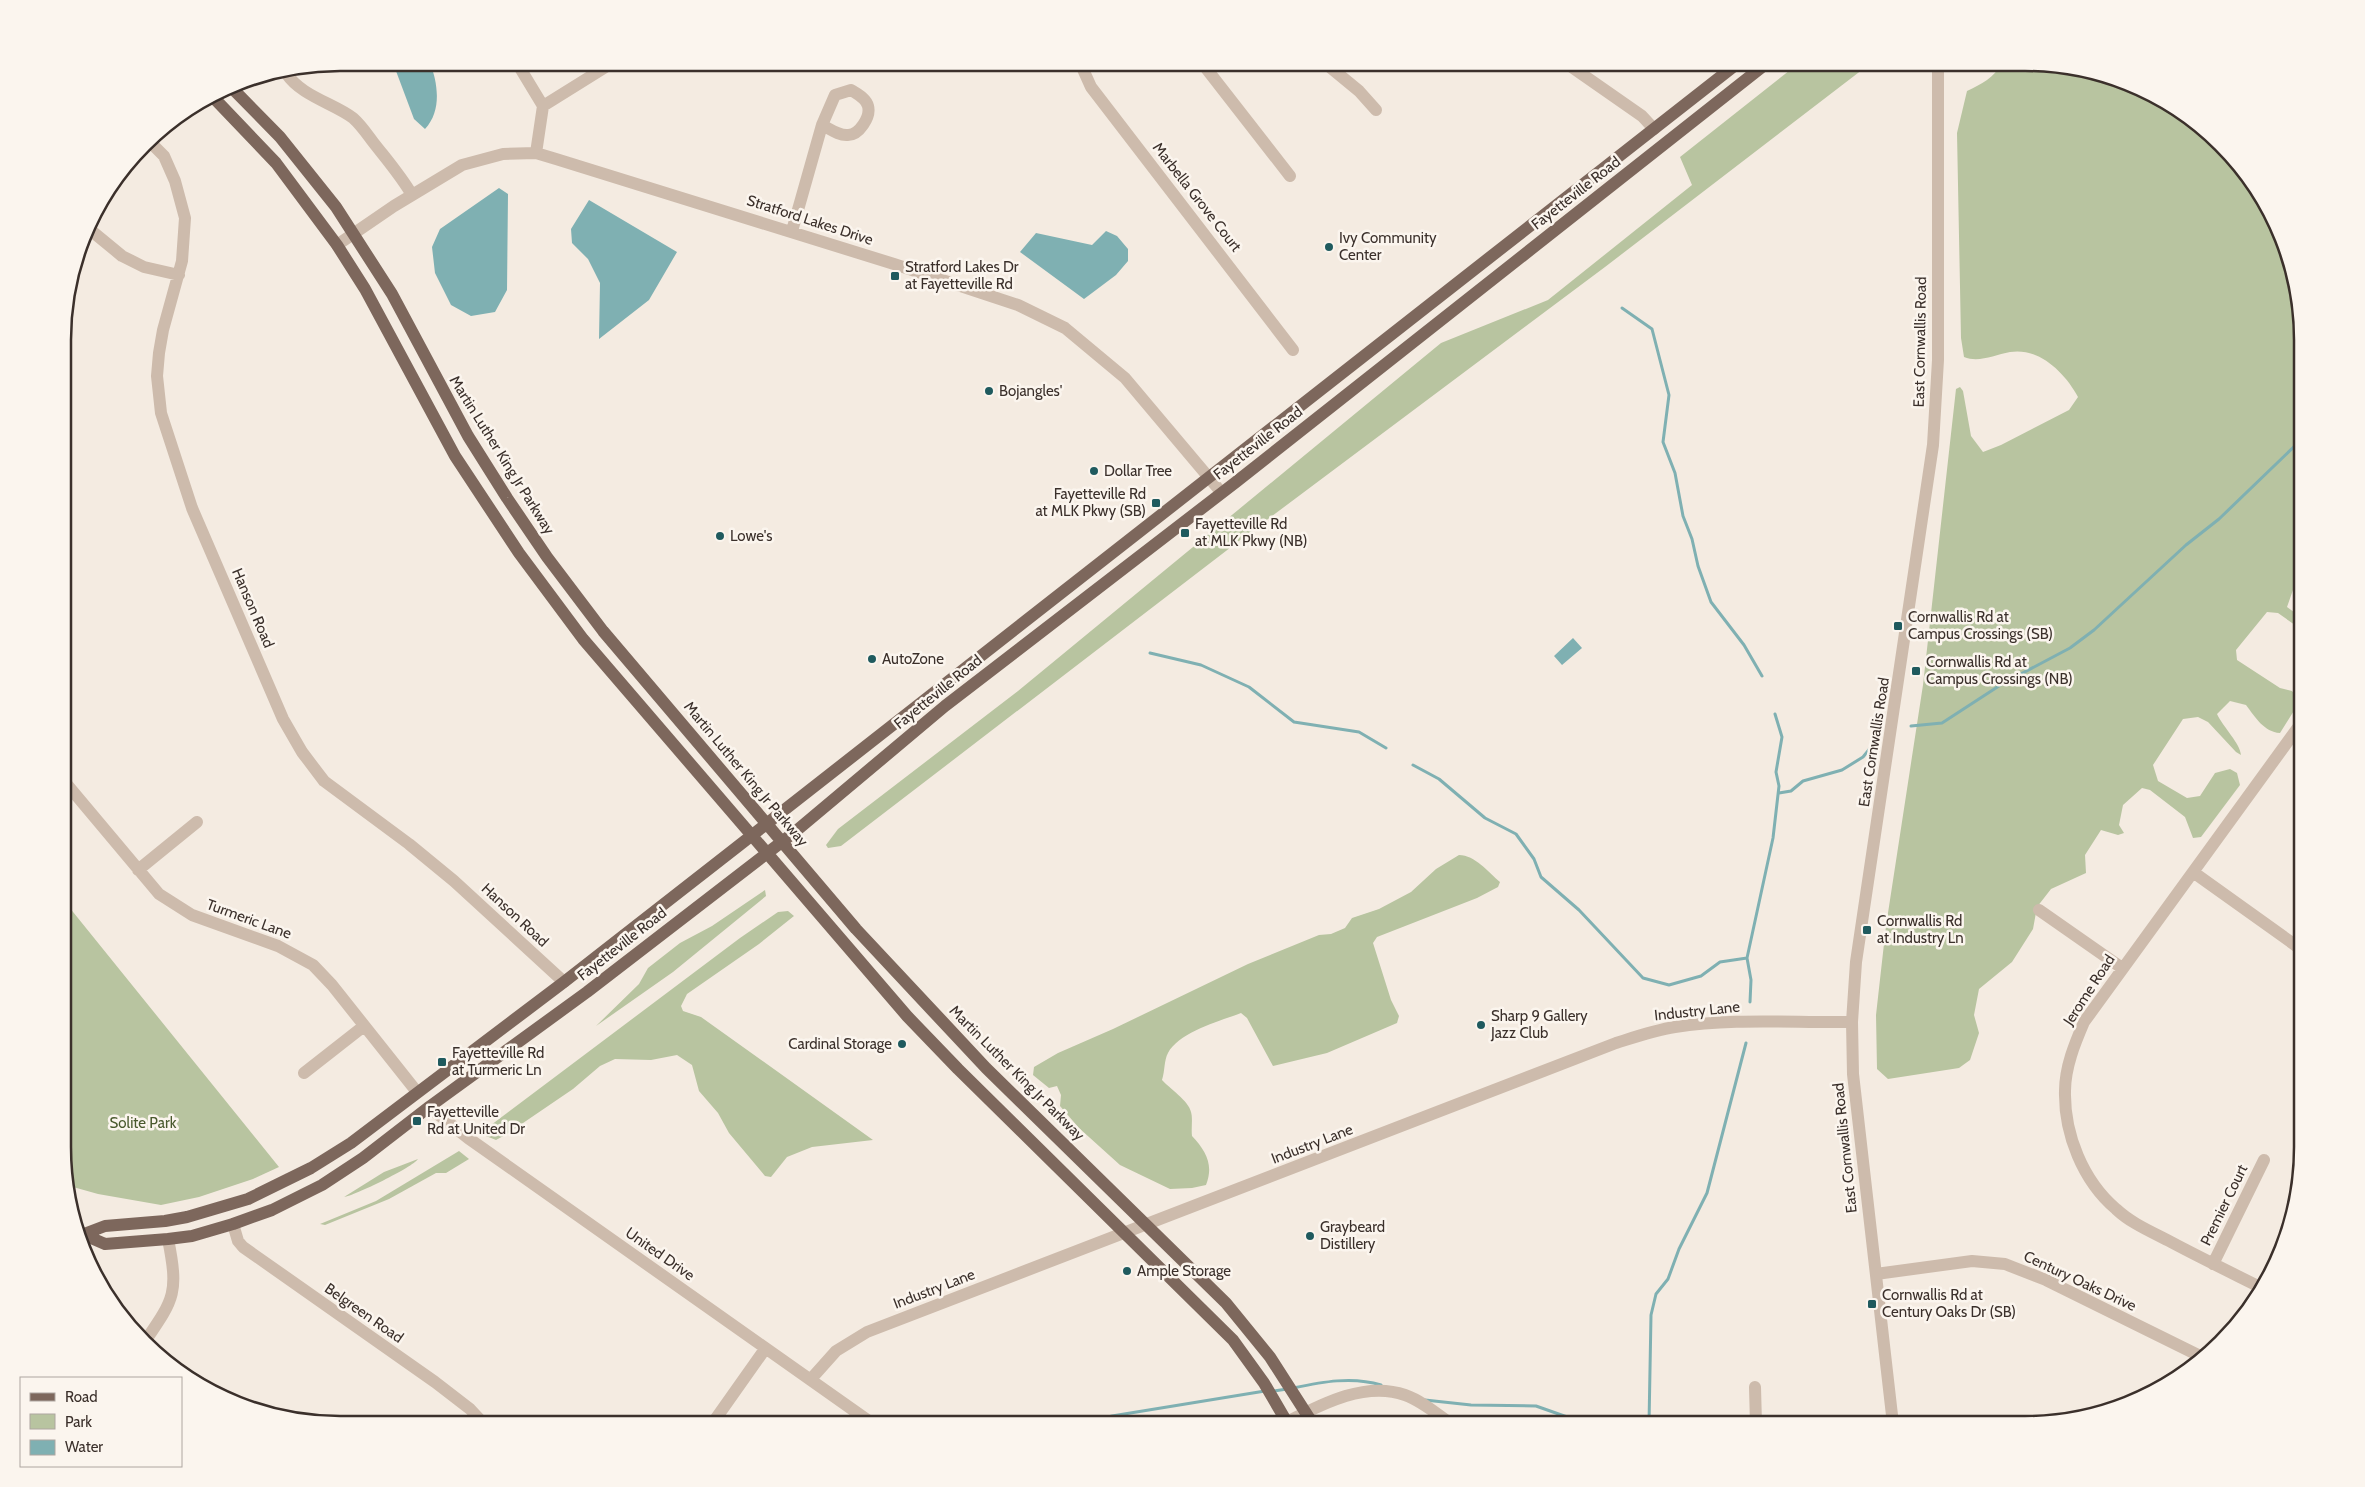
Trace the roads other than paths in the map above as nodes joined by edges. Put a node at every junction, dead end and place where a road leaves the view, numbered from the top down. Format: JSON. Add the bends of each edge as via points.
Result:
{"nodes":[{"id":1,"x":522,"y":71,"type":"edge"},
{"id":2,"x":598,"y":71,"type":"edge"},
{"id":3,"x":1084,"y":71,"type":"edge"},
{"id":4,"x":1209,"y":71,"type":"edge"},
{"id":5,"x":1336,"y":71,"type":"edge"},
{"id":6,"x":1579,"y":71,"type":"edge"},
{"id":7,"x":1727,"y":71,"type":"edge"},
{"id":8,"x":1756,"y":71,"type":"edge"},
{"id":9,"x":1938,"y":71,"type":"edge"},
{"id":10,"x":288,"y":76,"type":"edge"},
{"id":11,"x":236,"y":92,"type":"edge"},
{"id":12,"x":216,"y":101,"type":"edge"},
{"id":13,"x":543,"y":106,"type":"junction"},
{"id":14,"x":1376,"y":110,"type":"dead end"},
{"id":15,"x":822,"y":125,"type":"dead end"},
{"id":16,"x":1654,"y":129,"type":"junction"},
{"id":17,"x":154,"y":146,"type":"edge"},
{"id":18,"x":536,"y":154,"type":"junction"},
{"id":19,"x":1290,"y":176,"type":"dead end"},
{"id":20,"x":412,"y":196,"type":"junction"},
{"id":21,"x":792,"y":231,"type":"junction"},
{"id":22,"x":94,"y":233,"type":"edge"},
{"id":23,"x":355,"y":234,"type":"junction"},
{"id":24,"x":337,"y":245,"type":"junction"},
{"id":25,"x":178,"y":276,"type":"junction"},
{"id":26,"x":1293,"y":350,"type":"dead end"},
{"id":27,"x":1208,"y":477,"type":"junction"},
{"id":28,"x":1221,"y":492,"type":"junction"},
{"id":29,"x":2294,"y":733,"type":"edge"},
{"id":30,"x":71,"y":789,"type":"edge"},
{"id":31,"x":197,"y":822,"type":"dead end"},
{"id":32,"x":768,"y":823,"type":"junction"},
{"id":33,"x":751,"y":836,"type":"junction"},
{"id":34,"x":782,"y":841,"type":"junction"},
{"id":35,"x":766,"y":853,"type":"junction"},
{"id":36,"x":138,"y":870,"type":"junction"},
{"id":37,"x":2192,"y":872,"type":"junction"},
{"id":38,"x":2040,"y":910,"type":"dead end"},
{"id":39,"x":2294,"y":944,"type":"edge"},
{"id":40,"x":2122,"y":968,"type":"junction"},
{"id":41,"x":564,"y":982,"type":"junction"},
{"id":42,"x":1852,"y":1022,"type":"junction"},
{"id":43,"x":364,"y":1026,"type":"junction"},
{"id":44,"x":304,"y":1073,"type":"dead end"},
{"id":45,"x":417,"y":1092,"type":"junction"},
{"id":46,"x":429,"y":1107,"type":"junction"},
{"id":47,"x":2264,"y":1160,"type":"dead end"},
{"id":48,"x":233,"y":1224,"type":"junction"},
{"id":49,"x":1147,"y":1225,"type":"junction"},
{"id":50,"x":86,"y":1233,"type":"edge"},
{"id":51,"x":1126,"y":1234,"type":"junction"},
{"id":52,"x":87,"y":1236,"type":"edge"},
{"id":53,"x":168,"y":1239,"type":"junction"},
{"id":54,"x":2213,"y":1264,"type":"junction"},
{"id":55,"x":1876,"y":1274,"type":"junction"},
{"id":56,"x":2255,"y":1285,"type":"edge"},
{"id":57,"x":149,"y":1336,"type":"edge"},
{"id":58,"x":765,"y":1348,"type":"junction"},
{"id":59,"x":2196,"y":1354,"type":"edge"},
{"id":60,"x":810,"y":1379,"type":"junction"},
{"id":61,"x":1755,"y":1387,"type":"dead end"},
{"id":62,"x":1306,"y":1412,"type":"junction"},
{"id":63,"x":476,"y":1416,"type":"edge"},
{"id":64,"x":718,"y":1416,"type":"edge"},
{"id":65,"x":863,"y":1416,"type":"edge"},
{"id":66,"x":1284,"y":1416,"type":"edge"},
{"id":67,"x":1299,"y":1416,"type":"edge"},
{"id":68,"x":1308,"y":1416,"type":"edge"},
{"id":69,"x":1439,"y":1416,"type":"edge"},
{"id":70,"x":1756,"y":1416,"type":"edge"},
{"id":71,"x":1892,"y":1416,"type":"edge"}],
"edges":[{"from":1,"to":13,"type":"street"},
{"from":2,"to":13,"type":"street"},
{"from":3,"to":26,"type":"street","name":"Marbella Grove Court","via":[[1091,87]]},
{"from":4,"to":19,"type":"street"},
{"from":5,"to":14,"type":"street"},
{"from":6,"to":16,"type":"street","via":[[1642,116]]},
{"from":7,"to":16,"type":"main road","name":"Fayetteville Road"},
{"from":8,"to":28,"type":"main road","name":"Fayetteville Road"},
{"from":9,"to":42,"type":"street","name":"East Cornwallis Road","via":[[1938,360],[1933,446],[1856,962]]},
{"from":10,"to":20,"type":"street","via":[[308,93],[339,108],[356,121],[402,177]]},
{"from":11,"to":23,"type":"main road","name":"Martin Luther King Jr Parkway","via":[[300,160]]},
{"from":12,"to":24,"type":"main road","via":[[276,163]]},
{"from":13,"to":18,"type":"street"},
{"from":15,"to":21,"type":"street"},
{"from":16,"to":27,"type":"main road","name":"Fayetteville Road"},
{"from":17,"to":25,"type":"street","name":"Hanson Road","via":[[164,156],[175,181],[185,218],[185,241]]},
{"from":18,"to":20,"type":"street","name":"Stratford Lakes Drive","via":[[503,154],[462,165]]},
{"from":18,"to":21,"type":"street","name":"Stratford Lakes Drive"},
{"from":20,"to":23,"type":"street","name":"Stratford Lakes Drive"},
{"from":21,"to":27,"type":"street","name":"Stratford Lakes Drive","via":[[1018,305],[1065,328],[1125,378]]},
{"from":22,"to":25,"type":"street","via":[[122,256],[144,267]]},
{"from":23,"to":24,"type":"street","name":"Stratford Lakes Drive"},
{"from":23,"to":32,"type":"main road","name":"Martin Luther King Jr Parkway","via":[[392,294],[468,436],[546,557],[603,631]]},
{"from":24,"to":33,"type":"main road","via":[[365,289],[456,456],[519,553],[589,646]]},
{"from":25,"to":41,"type":"street","name":"Hanson Road","via":[[159,353],[157,376],[161,413],[192,508],[283,719],[302,752],[324,780],[409,844]]},
{"from":27,"to":28,"type":"street","name":"Stratford Lakes Drive"},
{"from":27,"to":32,"type":"main road","name":"Fayetteville Road"},
{"from":28,"to":34,"type":"main road","name":"Fayetteville Road","via":[[953,700]]},
{"from":29,"to":37,"type":"street","name":"Jerome Road"},
{"from":30,"to":36,"type":"street","name":"Turmeric Lane"},
{"from":31,"to":36,"type":"street"},
{"from":32,"to":33,"type":"main road","name":"Fayetteville Road"},
{"from":32,"to":34,"type":"main road","name":"Martin Luther King Jr Parkway"},
{"from":33,"to":35,"type":"main road"},
{"from":33,"to":41,"type":"main road","name":"Fayetteville Road"},
{"from":34,"to":35,"type":"main road","name":"Fayetteville Road"},
{"from":34,"to":49,"type":"main road","name":"Martin Luther King Jr Parkway","via":[[856,929],[962,1043]]},
{"from":35,"to":46,"type":"main road","name":"Fayetteville Road","via":[[587,992]]},
{"from":35,"to":51,"type":"main road","via":[[920,1030]]},
{"from":36,"to":43,"type":"street","name":"Turmeric Lane","via":[[159,894],[174,905],[210,923],[278,946],[305,959],[322,974]]},
{"from":37,"to":39,"type":"street"},
{"from":37,"to":40,"type":"street","name":"Jerome Road"},
{"from":38,"to":40,"type":"street"},
{"from":40,"to":54,"type":"street","name":"Jerome Road","via":[[2084,1022],[2073,1046],[2065,1090],[2072,1141],[2080,1163],[2115,1209],[2138,1226]]},
{"from":41,"to":45,"type":"main road","name":"Fayetteville Road"},
{"from":42,"to":49,"type":"street","name":"Industry Lane","via":[[1722,1022],[1653,1032]]},
{"from":42,"to":55,"type":"street","name":"East Cornwallis Road","via":[[1853,1074]]},
{"from":43,"to":44,"type":"street"},
{"from":43,"to":45,"type":"street","name":"Turmeric Lane"},
{"from":45,"to":50,"type":"main road","name":"Fayetteville Road","via":[[332,1156],[248,1199],[187,1217],[105,1226]]},
{"from":46,"to":48,"type":"main road","name":"Fayetteville Road","via":[[322,1185],[272,1210]]},
{"from":46,"to":58,"type":"street","name":"United Drive"},
{"from":47,"to":54,"type":"street","name":"Premier Court"},
{"from":48,"to":53,"type":"main road","name":"Fayetteville Road"},
{"from":48,"to":63,"type":"street","name":"Belgreen Road","via":[[243,1246],[435,1382]]},
{"from":49,"to":51,"type":"street","name":"Industry Lane"},
{"from":49,"to":62,"type":"main road","name":"Martin Luther King Jr Parkway","via":[[1248,1328]]},
{"from":51,"to":60,"type":"street","name":"Industry Lane","via":[[867,1332],[829,1356]]},
{"from":51,"to":66,"type":"main road","via":[[1232,1340]]},
{"from":52,"to":53,"type":"main road","name":"Fayetteville Road","via":[[105,1244]]},
{"from":53,"to":57,"type":"street","via":[[174,1291]]},
{"from":54,"to":56,"type":"street","name":"Jerome Road"},
{"from":55,"to":59,"type":"street","name":"Century Oaks Drive","via":[[1972,1261],[2006,1264],[2046,1280]]},
{"from":55,"to":71,"type":"street","name":"East Cornwallis Road"},
{"from":58,"to":60,"type":"street","name":"United Drive"},
{"from":58,"to":64,"type":"street"},
{"from":60,"to":65,"type":"street","name":"United Drive"},
{"from":61,"to":70,"type":"street"},
{"from":62,"to":67,"type":"street"},
{"from":62,"to":68,"type":"main road","name":"Martin Luther King Jr Parkway"},
{"from":62,"to":69,"type":"street","via":[[1334,1400],[1377,1391],[1404,1395]]}]}
